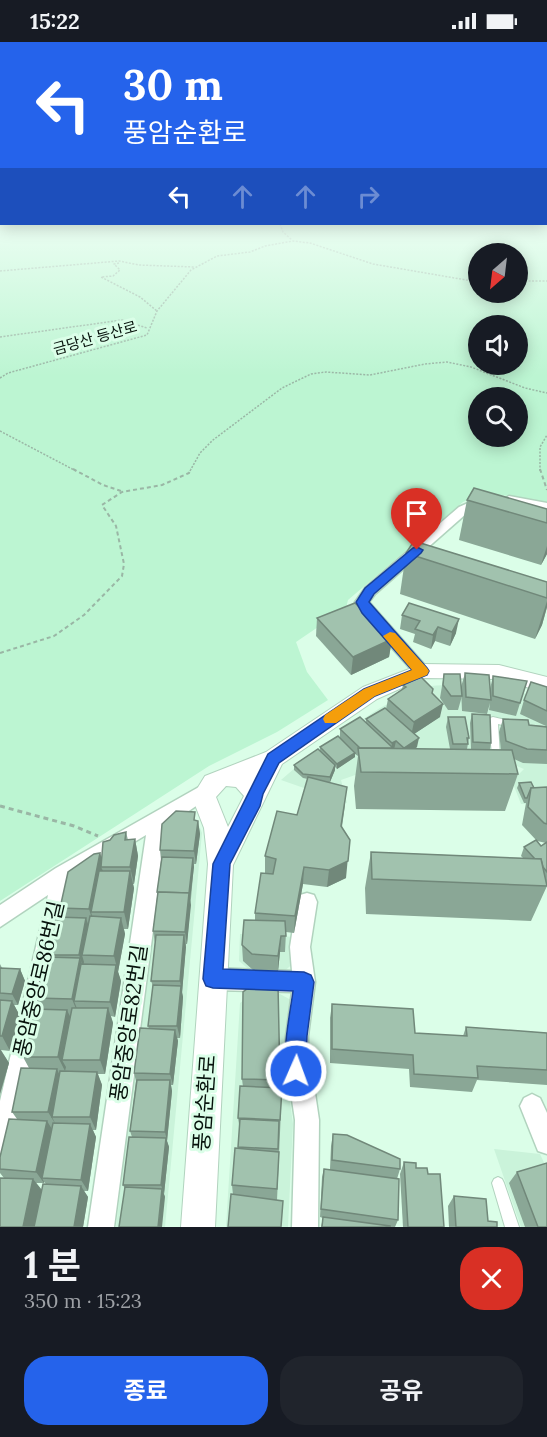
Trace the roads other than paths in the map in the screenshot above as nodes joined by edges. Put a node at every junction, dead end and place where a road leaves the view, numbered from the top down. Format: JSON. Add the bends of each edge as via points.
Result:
{"nodes":[{"id":1,"x":547,"y":507,"type":"edge"},
{"id":2,"x":422,"y":671,"type":"junction"},
{"id":3,"x":547,"y":685,"type":"edge"},
{"id":4,"x":521,"y":726,"type":"edge"},
{"id":5,"x":496,"y":756,"type":"edge"},
{"id":6,"x":274,"y":758,"type":"junction"},
{"id":7,"x":234,"y":776,"type":"junction"},
{"id":8,"x":251,"y":803,"type":"junction"},
{"id":9,"x":208,"y":804,"type":"junction"},
{"id":10,"x":167,"y":814,"type":"junction"},
{"id":11,"x":221,"y":864,"type":"junction"},
{"id":12,"x":63,"y":874,"type":"junction"},
{"id":13,"x":307,"y":902,"type":"dead end"},
{"id":14,"x":0,"y":917,"type":"edge"},
{"id":15,"x":213,"y":979,"type":"junction"},
{"id":16,"x":304,"y":982,"type":"junction"},
{"id":17,"x":532,"y":1106,"type":"dead end"},
{"id":18,"x":547,"y":1142,"type":"edge"},
{"id":19,"x":0,"y":1154,"type":"edge"},
{"id":20,"x":498,"y":1183,"type":"dead end"},
{"id":21,"x":102,"y":1227,"type":"edge"},
{"id":22,"x":198,"y":1227,"type":"edge"},
{"id":23,"x":305,"y":1227,"type":"edge"},
{"id":24,"x":512,"y":1227,"type":"edge"}],
"edges":[{"from":1,"to":2,"type":"street","via":[[499,500],[476,502],[364,597],[366,610]]},
{"from":2,"to":3,"type":"street","name":"풍암순환로","via":[[499,672]]},
{"from":2,"to":6,"type":"street","name":"풍암순환로","via":[[370,693]]},
{"from":4,"to":5,"type":"lane","via":[[493,720]]},
{"from":6,"to":7,"type":"street","name":"풍암순환로"},
{"from":6,"to":8,"type":"street","name":"풍암순환로"},
{"from":7,"to":8,"type":"street","via":[[248,782]]},
{"from":7,"to":9,"type":"street","name":"풍암순환로","via":[[217,779]]},
{"from":8,"to":9,"type":"street","via":[[233,818],[225,819]]},
{"from":8,"to":11,"type":"street","name":"풍암순환로"},
{"from":9,"to":10,"type":"street"},
{"from":9,"to":11,"type":"street","name":"풍암순환로"},
{"from":10,"to":12,"type":"street"},
{"from":10,"to":21,"type":"street","name":"풍암중앙로82번길"},
{"from":11,"to":15,"type":"street","name":"풍암순환로"},
{"from":12,"to":14,"type":"street"},
{"from":12,"to":19,"type":"street","name":"풍암중앙로86번길"},
{"from":13,"to":16,"type":"street","via":[[300,946]]},
{"from":15,"to":16,"type":"street"},
{"from":15,"to":22,"type":"street","name":"풍암순환로"},
{"from":16,"to":23,"type":"street","via":[[296,1071],[306,1120]]},
{"from":17,"to":18,"type":"street"},
{"from":20,"to":24,"type":"lane"}]}
